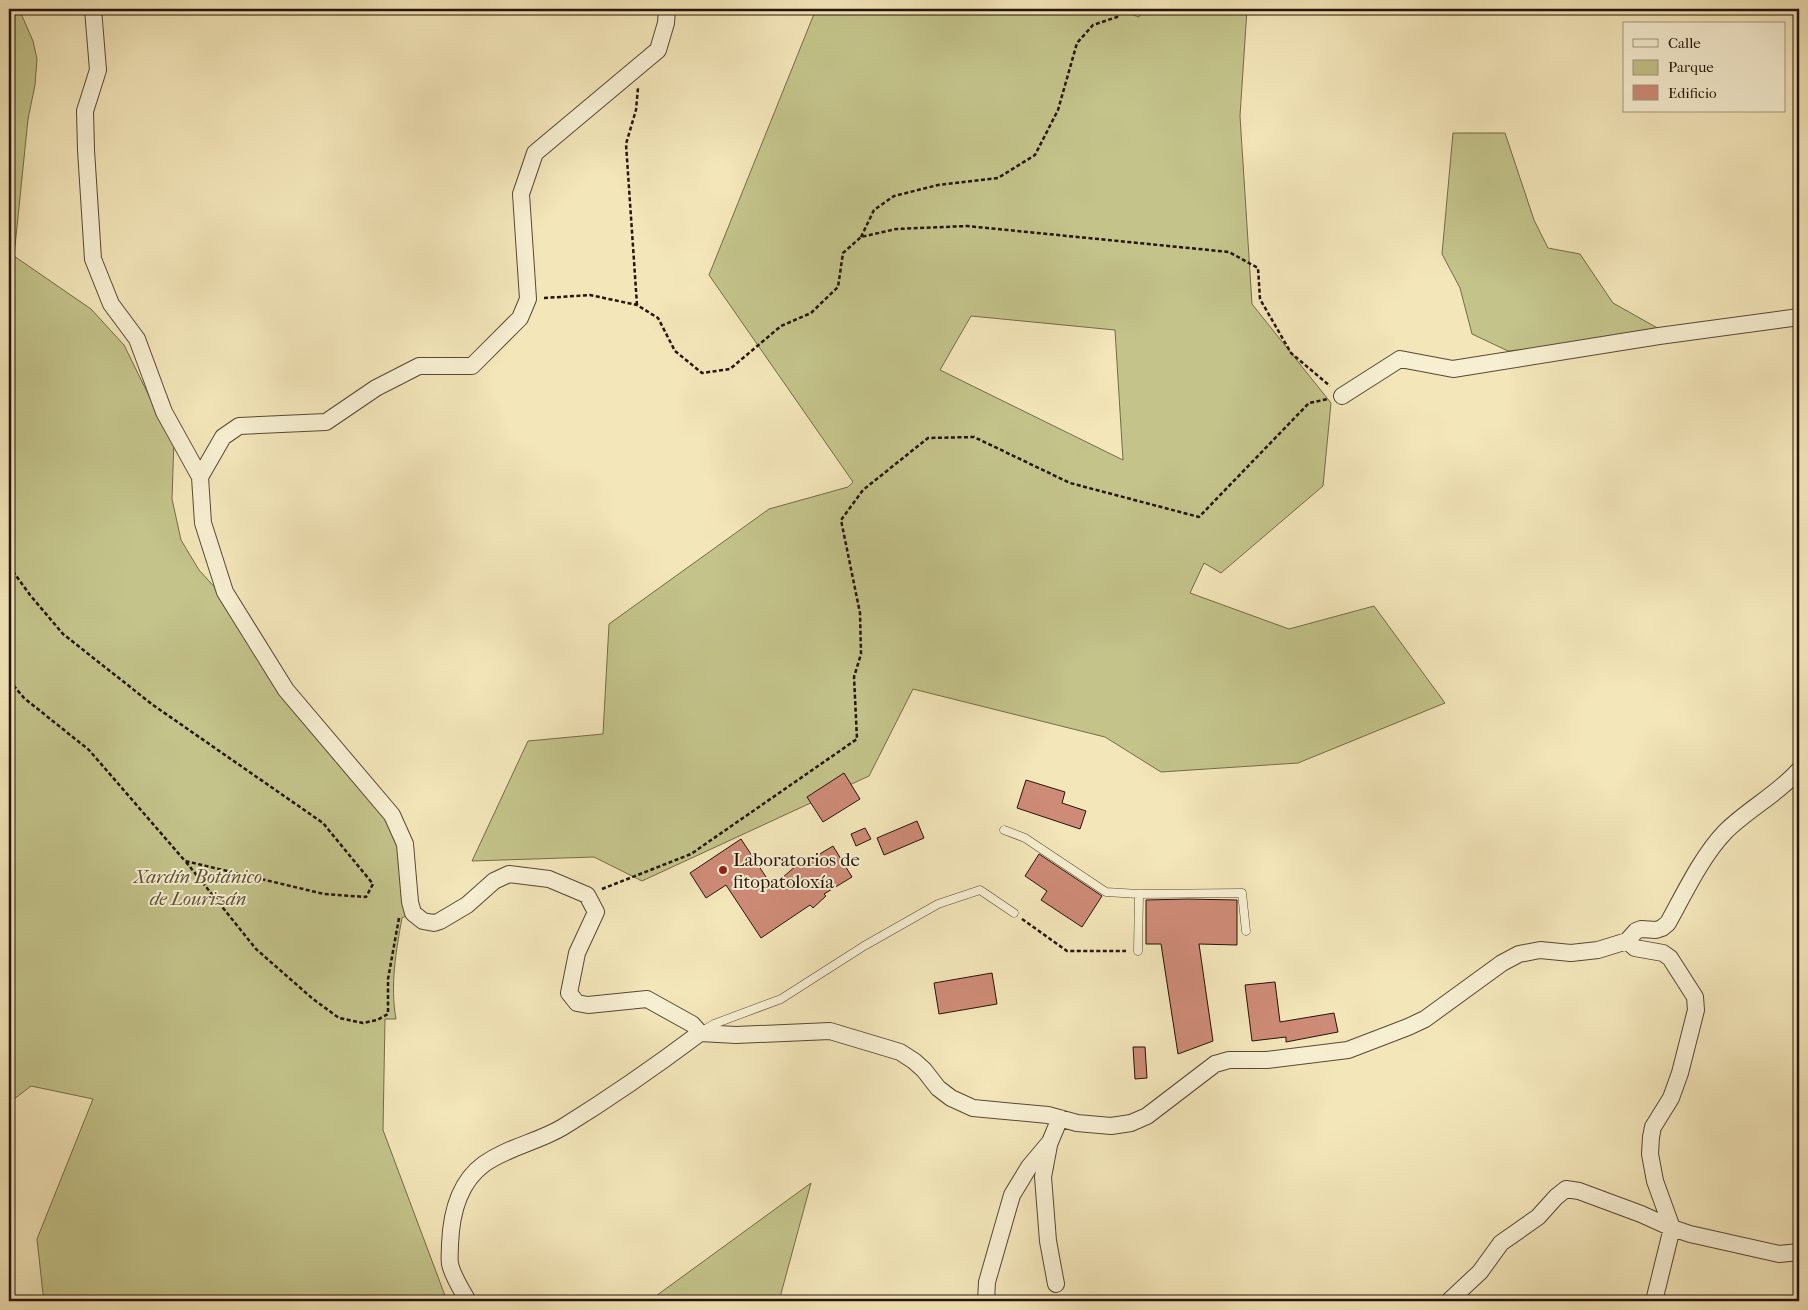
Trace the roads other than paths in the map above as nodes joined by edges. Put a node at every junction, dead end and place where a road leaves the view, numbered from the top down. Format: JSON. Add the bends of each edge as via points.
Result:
{"nodes":[{"id":1,"x":93,"y":9,"type":"edge"},
{"id":2,"x":667,"y":9,"type":"edge"},
{"id":3,"x":1799,"y":317,"type":"edge"},
{"id":4,"x":1342,"y":396,"type":"road end"},
{"id":5,"x":200,"y":476,"type":"junction"},
{"id":6,"x":1799,"y":770,"type":"edge"},
{"id":7,"x":1004,"y":830,"type":"dead end"},
{"id":8,"x":1139,"y":894,"type":"junction"},
{"id":9,"x":1014,"y":913,"type":"road end"},
{"id":10,"x":1246,"y":930,"type":"dead end"},
{"id":11,"x":1627,"y":941,"type":"junction"},
{"id":12,"x":1138,"y":951,"type":"road end"},
{"id":13,"x":700,"y":1033,"type":"junction"},
{"id":14,"x":1060,"y":1118,"type":"junction"},
{"id":15,"x":1050,"y":1142,"type":"junction"},
{"id":16,"x":1672,"y":1228,"type":"junction"},
{"id":17,"x":1799,"y":1252,"type":"edge"},
{"id":18,"x":1056,"y":1284,"type":"dead end"},
{"id":19,"x":468,"y":1301,"type":"edge"},
{"id":20,"x":986,"y":1301,"type":"edge"},
{"id":21,"x":1449,"y":1301,"type":"edge"},
{"id":22,"x":1654,"y":1301,"type":"edge"}],
"edges":[{"from":1,"to":5,"type":"street","via":[[98,70],[85,110],[93,259],[111,304],[137,339],[164,412]]},
{"from":2,"to":5,"type":"street","via":[[658,50],[535,153],[521,194],[528,299],[520,318],[472,366],[419,366],[376,388],[326,422],[239,426],[224,437]]},
{"from":3,"to":4,"type":"street","via":[[1453,369],[1400,359]]},
{"from":5,"to":13,"type":"street","via":[[203,523],[225,592],[286,690],[392,815],[405,844],[413,913],[423,921],[434,923],[467,905],[494,881],[509,874],[549,879],[587,895],[596,912],[577,953],[569,993],[577,1003],[588,1005],[648,999],[692,1024]]},
{"from":6,"to":11,"type":"street","via":[[1725,832],[1699,868],[1668,923],[1656,930],[1636,931]]},
{"from":7,"to":8,"type":"lane","via":[[1025,838],[1106,892]]},
{"from":8,"to":10,"type":"lane","via":[[1242,892]]},
{"from":8,"to":12,"type":"lane"},
{"from":9,"to":13,"type":"lane","via":[[980,890],[938,904],[781,999],[714,1024]]},
{"from":11,"to":14,"type":"street","via":[[1584,952],[1540,950],[1520,954],[1502,963],[1425,1019],[1348,1050],[1267,1060],[1229,1060],[1215,1064],[1148,1116],[1131,1123],[1111,1126]]},
{"from":11,"to":16,"type":"street","via":[[1635,948],[1664,953],[1695,997],[1696,1010],[1680,1073],[1651,1137],[1650,1154],[1655,1180]]},
{"from":13,"to":14,"type":"street","via":[[736,1035],[830,1031],[900,1052],[924,1070],[951,1098],[973,1108]]},
{"from":13,"to":19,"type":"street","via":[[575,1119],[546,1136],[504,1152],[484,1164],[471,1177],[455,1205],[450,1234],[450,1262]]},
{"from":14,"to":15,"type":"street"},
{"from":15,"to":18,"type":"street","via":[[1043,1177],[1048,1241]]},
{"from":15,"to":20,"type":"street","via":[[1012,1195],[987,1282]]},
{"from":16,"to":17,"type":"street","via":[[1778,1254]]},
{"from":16,"to":21,"type":"street","via":[[1579,1190],[1566,1189],[1538,1217],[1501,1243],[1480,1272]]},
{"from":16,"to":22,"type":"street"}]}
